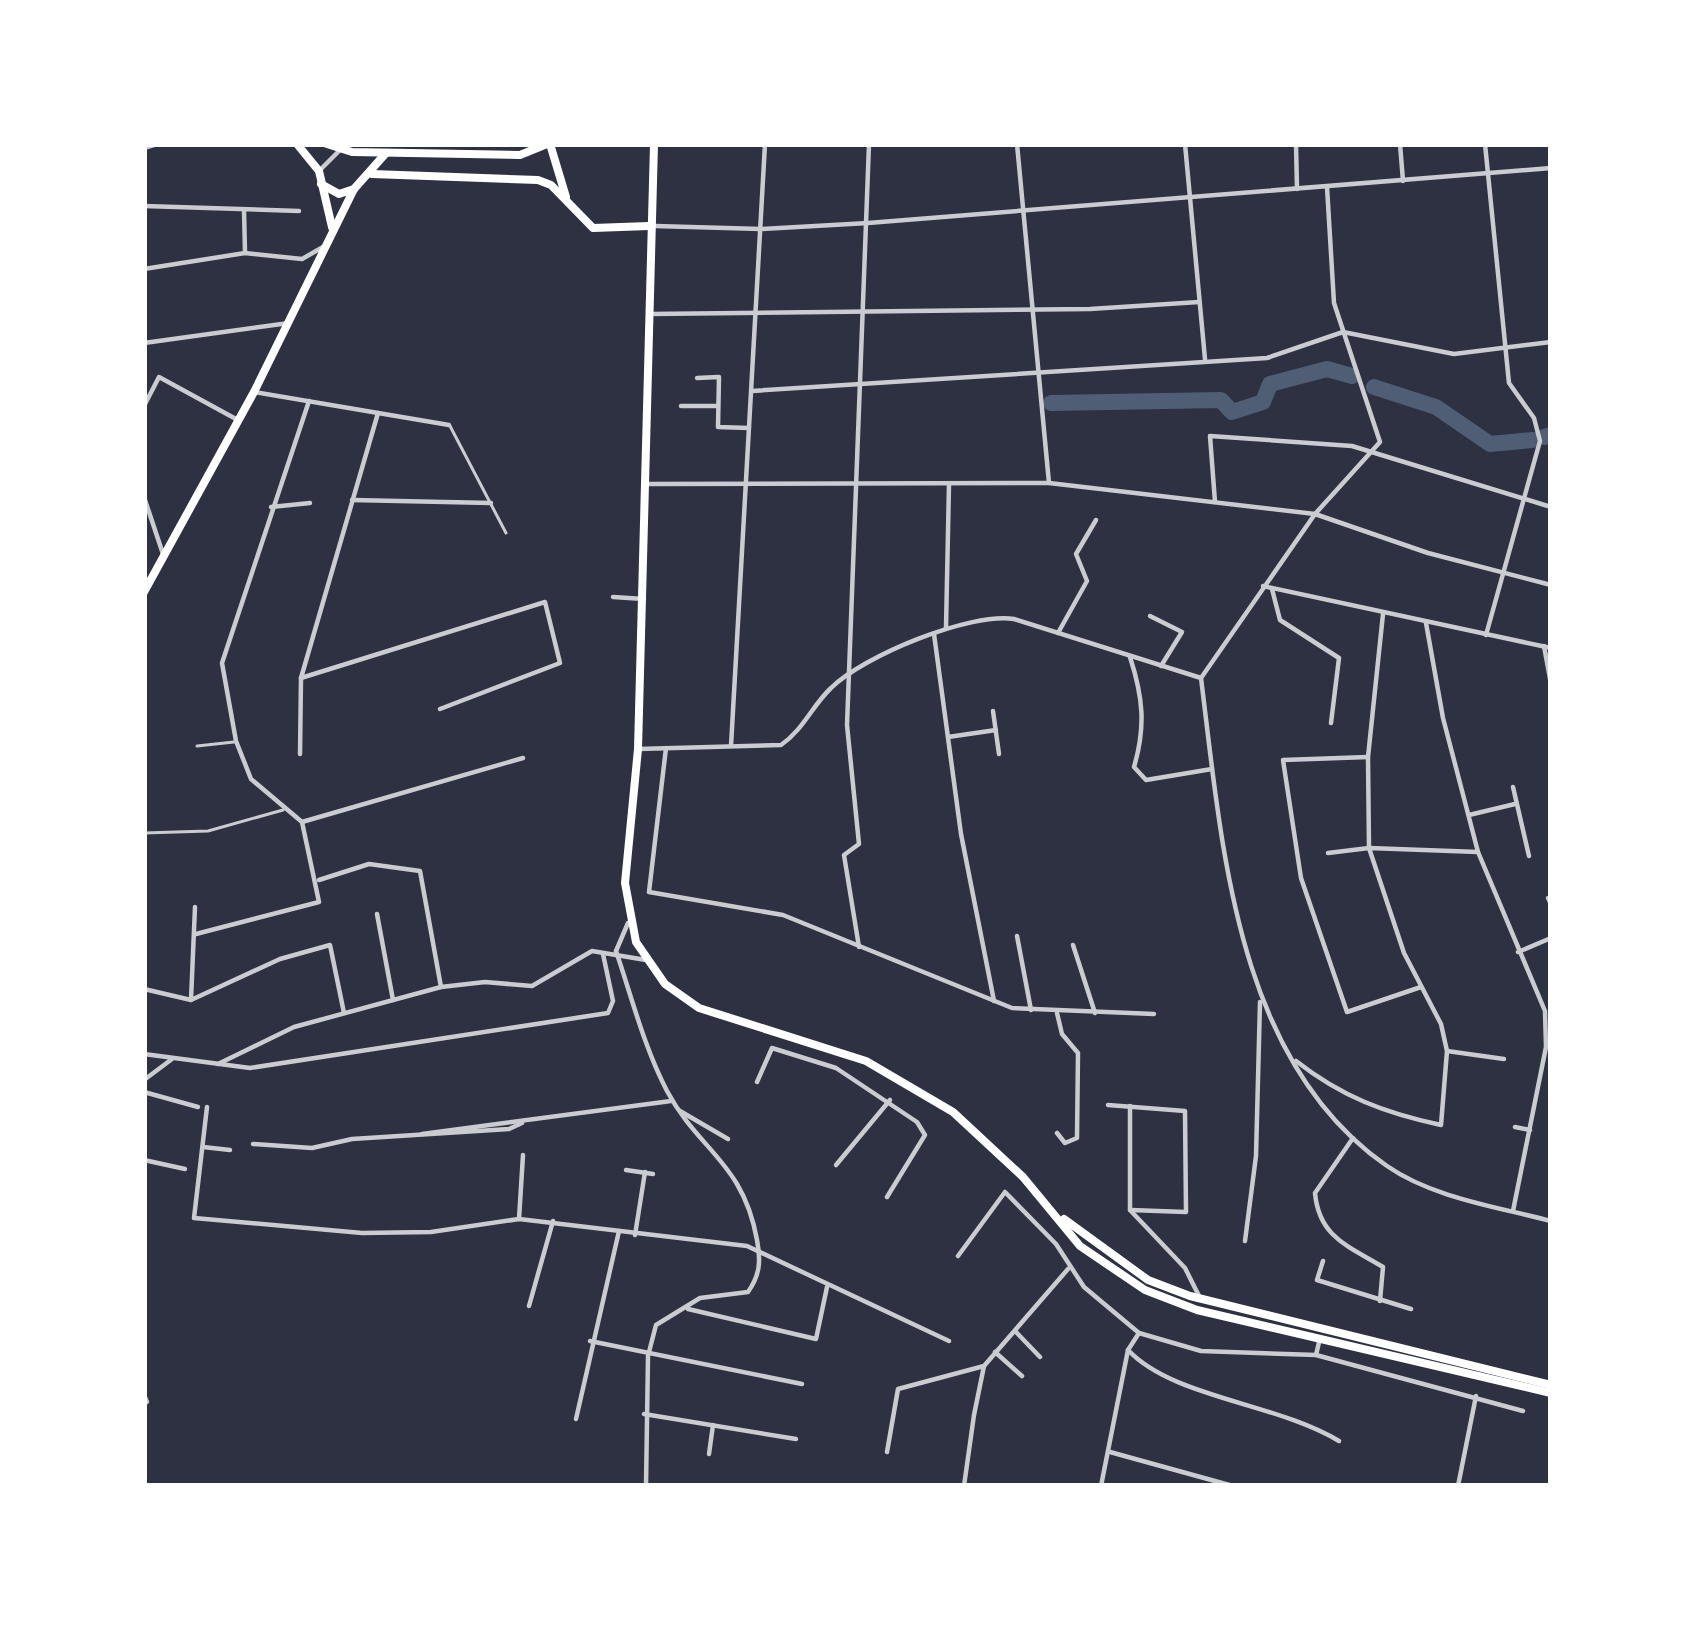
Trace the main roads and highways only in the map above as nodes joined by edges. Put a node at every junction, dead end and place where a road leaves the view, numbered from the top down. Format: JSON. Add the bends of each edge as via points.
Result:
{"nodes":[{"id":1,"x":298,"y":144,"type":"edge"},
{"id":2,"x":327,"y":144,"type":"edge"},
{"id":3,"x":548,"y":144,"type":"edge"},
{"id":4,"x":656,"y":144,"type":"edge"},
{"id":5,"x":386,"y":153,"type":"junction"},
{"id":6,"x":369,"y":174,"type":"junction"},
{"id":7,"x":320,"y":182,"type":"junction"},
{"id":8,"x":353,"y":189,"type":"junction"},
{"id":9,"x":566,"y":199,"type":"junction"},
{"id":10,"x":650,"y":209,"type":"junction"},
{"id":11,"x":650,"y":226,"type":"junction"},
{"id":12,"x":627,"y":227,"type":"junction"},
{"id":13,"x":332,"y":228,"type":"junction"},
{"id":14,"x":650,"y":247,"type":"junction"},
{"id":15,"x":144,"y":592,"type":"edge"},
{"id":16,"x":1058,"y":1215,"type":"junction"},
{"id":17,"x":1551,"y":1389,"type":"edge"}],
"edges":[{"from":1,"to":7,"type":"main road"},
{"from":2,"to":5,"type":"main road"},
{"from":3,"to":5,"type":"main road","via":[[520,155]]},
{"from":3,"to":9,"type":"main road"},
{"from":4,"to":10,"type":"main road"},
{"from":5,"to":6,"type":"main road"},
{"from":6,"to":8,"type":"main road"},
{"from":6,"to":9,"type":"main road","via":[[538,180]]},
{"from":7,"to":8,"type":"main road","via":[[339,194]]},
{"from":7,"to":13,"type":"main road"},
{"from":8,"to":13,"type":"main road"},
{"from":9,"to":12,"type":"main road","via":[[593,228]]},
{"from":10,"to":11,"type":"main road"},
{"from":10,"to":12,"type":"main road"},
{"from":11,"to":12,"type":"main road"},
{"from":11,"to":14,"type":"main road"},
{"from":12,"to":14,"type":"main road"},
{"from":13,"to":15,"type":"main road"},
{"from":14,"to":16,"type":"main road","via":[[628,922],[665,984],[699,1008],[899,1078],[953,1112]]},
{"from":16,"to":17,"type":"main road","via":[[1148,1280]]},
{"from":16,"to":17,"type":"main road","via":[[1079,1246],[1145,1290],[1197,1310]]}]}
